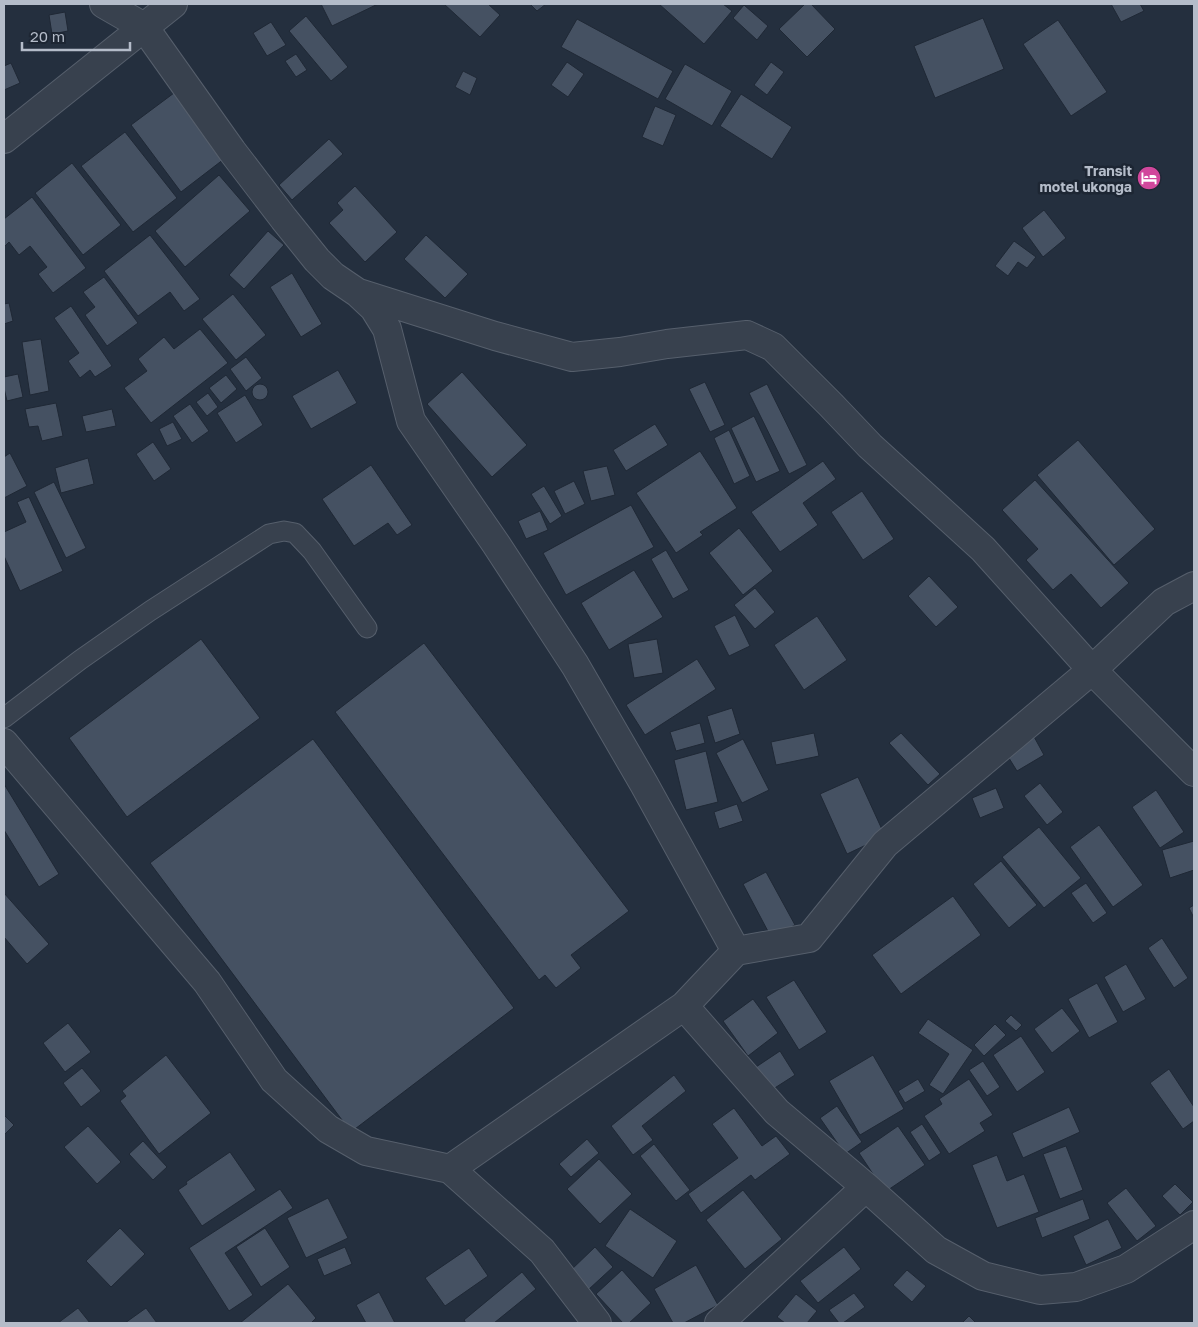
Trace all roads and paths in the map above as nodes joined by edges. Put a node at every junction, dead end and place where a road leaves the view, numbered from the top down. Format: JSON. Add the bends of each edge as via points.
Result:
{"nodes":[{"id":1,"x":104,"y":4,"type":"edge"},
{"id":2,"x":173,"y":4,"type":"edge"},
{"id":3,"x":144,"y":27,"type":"junction"},
{"id":4,"x":4,"y":139,"type":"edge"},
{"id":5,"x":358,"y":293,"type":"junction"},
{"id":6,"x":1194,"y":586,"type":"edge"},
{"id":7,"x":367,"y":628,"type":"dead end"},
{"id":8,"x":1092,"y":670,"type":"junction"},
{"id":9,"x":4,"y":718,"type":"edge"},
{"id":10,"x":4,"y":743,"type":"edge"},
{"id":11,"x":1194,"y":772,"type":"edge"},
{"id":12,"x":736,"y":951,"type":"junction"},
{"id":13,"x":684,"y":1006,"type":"junction"},
{"id":14,"x":450,"y":1170,"type":"junction"},
{"id":15,"x":866,"y":1187,"type":"junction"},
{"id":16,"x":1194,"y":1226,"type":"edge"},
{"id":17,"x":597,"y":1323,"type":"edge"},
{"id":18,"x":719,"y":1323,"type":"edge"}],
"edges":[{"from":1,"to":3,"type":"street"},
{"from":2,"to":3,"type":"street"},
{"from":3,"to":4,"type":"street"},
{"from":3,"to":5,"type":"street","via":[[284,220],[333,276]]},
{"from":5,"to":8,"type":"street","via":[[572,357],[747,336],[773,347],[870,446],[983,549]]},
{"from":5,"to":12,"type":"street","via":[[374,308],[387,329],[411,420],[575,665]]},
{"from":6,"to":8,"type":"street","via":[[1164,602]]},
{"from":7,"to":9,"type":"lane","via":[[312,551],[295,534],[284,531],[269,534],[80,660]]},
{"from":8,"to":11,"type":"street"},
{"from":8,"to":12,"type":"street","via":[[885,844],[809,938]]},
{"from":10,"to":14,"type":"street","via":[[207,982],[274,1080],[328,1129],[366,1151]]},
{"from":12,"to":13,"type":"street"},
{"from":13,"to":14,"type":"street"},
{"from":13,"to":15,"type":"street","via":[[777,1112]]},
{"from":14,"to":17,"type":"street","via":[[542,1251]]},
{"from":15,"to":16,"type":"street","via":[[936,1250],[983,1276],[1040,1290],[1076,1287],[1126,1269]]},
{"from":15,"to":18,"type":"street"}]}
